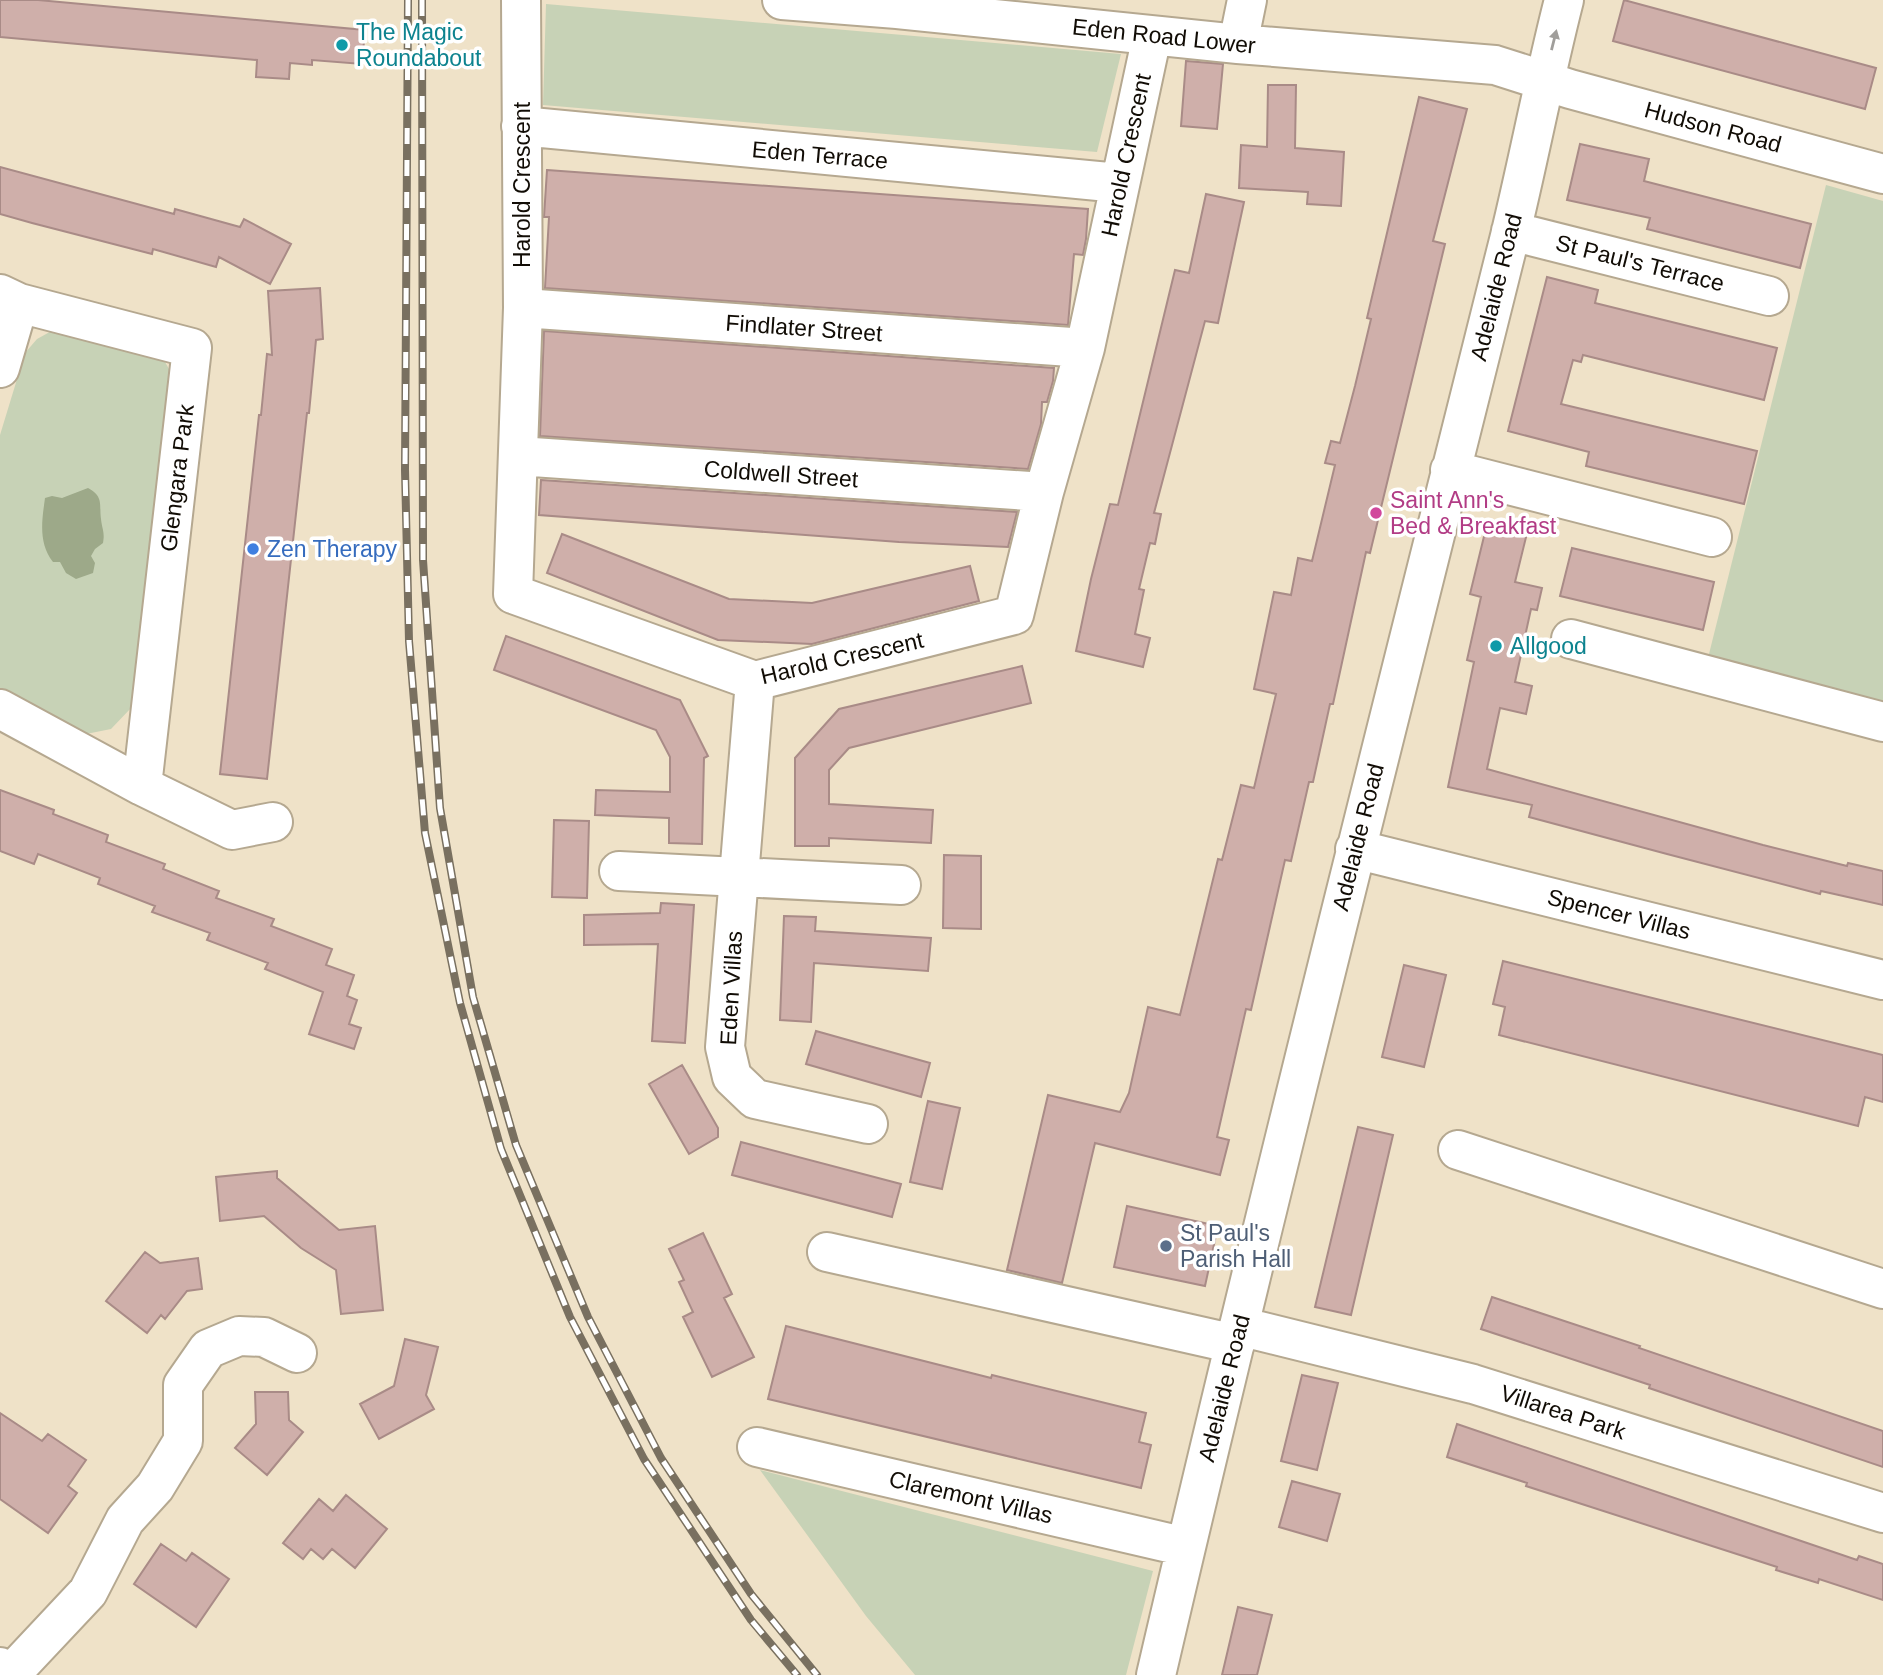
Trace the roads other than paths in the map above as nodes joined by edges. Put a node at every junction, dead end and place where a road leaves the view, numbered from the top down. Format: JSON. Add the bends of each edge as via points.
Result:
{"nodes":[{"id":1,"x":521,"y":0,"type":"edge"},
{"id":2,"x":782,"y":0,"type":"edge"},
{"id":3,"x":1247,"y":0,"type":"edge"},
{"id":4,"x":1564,"y":0,"type":"edge"},
{"id":5,"x":1152,"y":36,"type":"junction"},
{"id":6,"x":1238,"y":44,"type":"junction"},
{"id":7,"x":1544,"y":79,"type":"junction"},
{"id":8,"x":521,"y":126,"type":"junction"},
{"id":9,"x":1883,"y":174,"type":"edge"},
{"id":10,"x":1119,"y":183,"type":"junction"},
{"id":11,"x":1511,"y":231,"type":"junction"},
{"id":12,"x":1769,"y":296,"type":"dead end"},
{"id":13,"x":10,"y":298,"type":"edge"},
{"id":14,"x":523,"y":308,"type":"junction"},
{"id":15,"x":1085,"y":348,"type":"junction"},
{"id":16,"x":0,"y":369,"type":"edge"},
{"id":17,"x":518,"y":456,"type":"junction"},
{"id":18,"x":1450,"y":470,"type":"junction"},
{"id":19,"x":1044,"y":492,"type":"junction"},
{"id":20,"x":1712,"y":537,"type":"dead end"},
{"id":21,"x":1571,"y":639,"type":"dead end"},
{"id":22,"x":755,"y":681,"type":"junction"},
{"id":23,"x":0,"y":709,"type":"edge"},
{"id":24,"x":1883,"y":722,"type":"edge"},
{"id":25,"x":142,"y":786,"type":"junction"},
{"id":26,"x":273,"y":821,"type":"dead end"},
{"id":27,"x":1355,"y":849,"type":"junction"},
{"id":28,"x":618,"y":871,"type":"dead end"},
{"id":29,"x":739,"y":877,"type":"junction"},
{"id":30,"x":901,"y":885,"type":"dead end"},
{"id":31,"x":1883,"y":980,"type":"edge"},
{"id":32,"x":868,"y":1124,"type":"dead end"},
{"id":33,"x":1458,"y":1150,"type":"dead end"},
{"id":34,"x":827,"y":1252,"type":"dead end"},
{"id":35,"x":1883,"y":1289,"type":"edge"},
{"id":36,"x":1237,"y":1335,"type":"junction"},
{"id":37,"x":297,"y":1353,"type":"dead end"},
{"id":38,"x":757,"y":1447,"type":"dead end"},
{"id":39,"x":1883,"y":1513,"type":"edge"},
{"id":40,"x":1186,"y":1547,"type":"junction"},
{"id":41,"x":0,"y":1667,"type":"edge"},
{"id":42,"x":10,"y":1675,"type":"edge"},
{"id":43,"x":1156,"y":1675,"type":"edge"}],
"edges":[{"from":1,"to":8,"type":"street","name":"Harold Crescent"},
{"from":2,"to":5,"type":"street","name":"Eden Road Lower"},
{"from":3,"to":6,"type":"street"},
{"from":7,"to":4,"type":"street","name":"Adelaide Road","one_way":true},
{"from":5,"to":6,"type":"street","name":"Eden Road Lower"},
{"from":5,"to":10,"type":"street","name":"Harold Crescent"},
{"from":6,"to":7,"type":"street","name":"Eden Road Lower","via":[[1495,65]]},
{"from":7,"to":9,"type":"street","name":"Hudson Road"},
{"from":7,"to":11,"type":"street","name":"Adelaide Road"},
{"from":8,"to":10,"type":"street","name":"Eden Terrace"},
{"from":8,"to":14,"type":"street","name":"Harold Crescent"},
{"from":10,"to":15,"type":"street","name":"Harold Crescent"},
{"from":11,"to":12,"type":"street","name":"St Paul's Terrace"},
{"from":11,"to":18,"type":"street","name":"Adelaide Road"},
{"from":13,"to":16,"type":"street","name":"Glengara Park"},
{"from":13,"to":25,"type":"street","name":"Glengara Park","via":[[192,348]]},
{"from":14,"to":15,"type":"street","name":"Findlater Street"},
{"from":14,"to":17,"type":"street","name":"Harold Crescent"},
{"from":15,"to":19,"type":"street","name":"Harold Crescent"},
{"from":17,"to":19,"type":"street","name":"Coldwell Street"},
{"from":17,"to":22,"type":"street","name":"Harold Crescent","via":[[513,594]]},
{"from":18,"to":20,"type":"street"},
{"from":18,"to":27,"type":"street","name":"Adelaide Road"},
{"from":19,"to":22,"type":"street","name":"Harold Crescent","via":[[1014,615]]},
{"from":21,"to":24,"type":"street"},
{"from":22,"to":29,"type":"street","name":"Eden Villas"},
{"from":23,"to":25,"type":"street"},
{"from":25,"to":26,"type":"street","via":[[232,830]]},
{"from":27,"to":31,"type":"street","name":"Spencer Villas"},
{"from":27,"to":36,"type":"street","name":"Adelaide Road"},
{"from":28,"to":29,"type":"street"},
{"from":29,"to":30,"type":"street"},
{"from":29,"to":32,"type":"street","name":"Eden Villas","via":[[725,1048],[732,1077],[755,1099]]},
{"from":33,"to":35,"type":"street"},
{"from":34,"to":36,"type":"street","name":"Villarea Park"},
{"from":36,"to":39,"type":"street","name":"Villarea Park","via":[[1474,1384]]},
{"from":36,"to":40,"type":"street","name":"Adelaide Road"},
{"from":37,"to":42,"type":"street","via":[[264,1337],[239,1336],[208,1349],[183,1385],[183,1441],[155,1487],[125,1520],[88,1592]]},
{"from":38,"to":40,"type":"street","name":"Claremont Villas"},
{"from":40,"to":43,"type":"street","name":"Adelaide Road"},
{"from":41,"to":42,"type":"street"}]}
